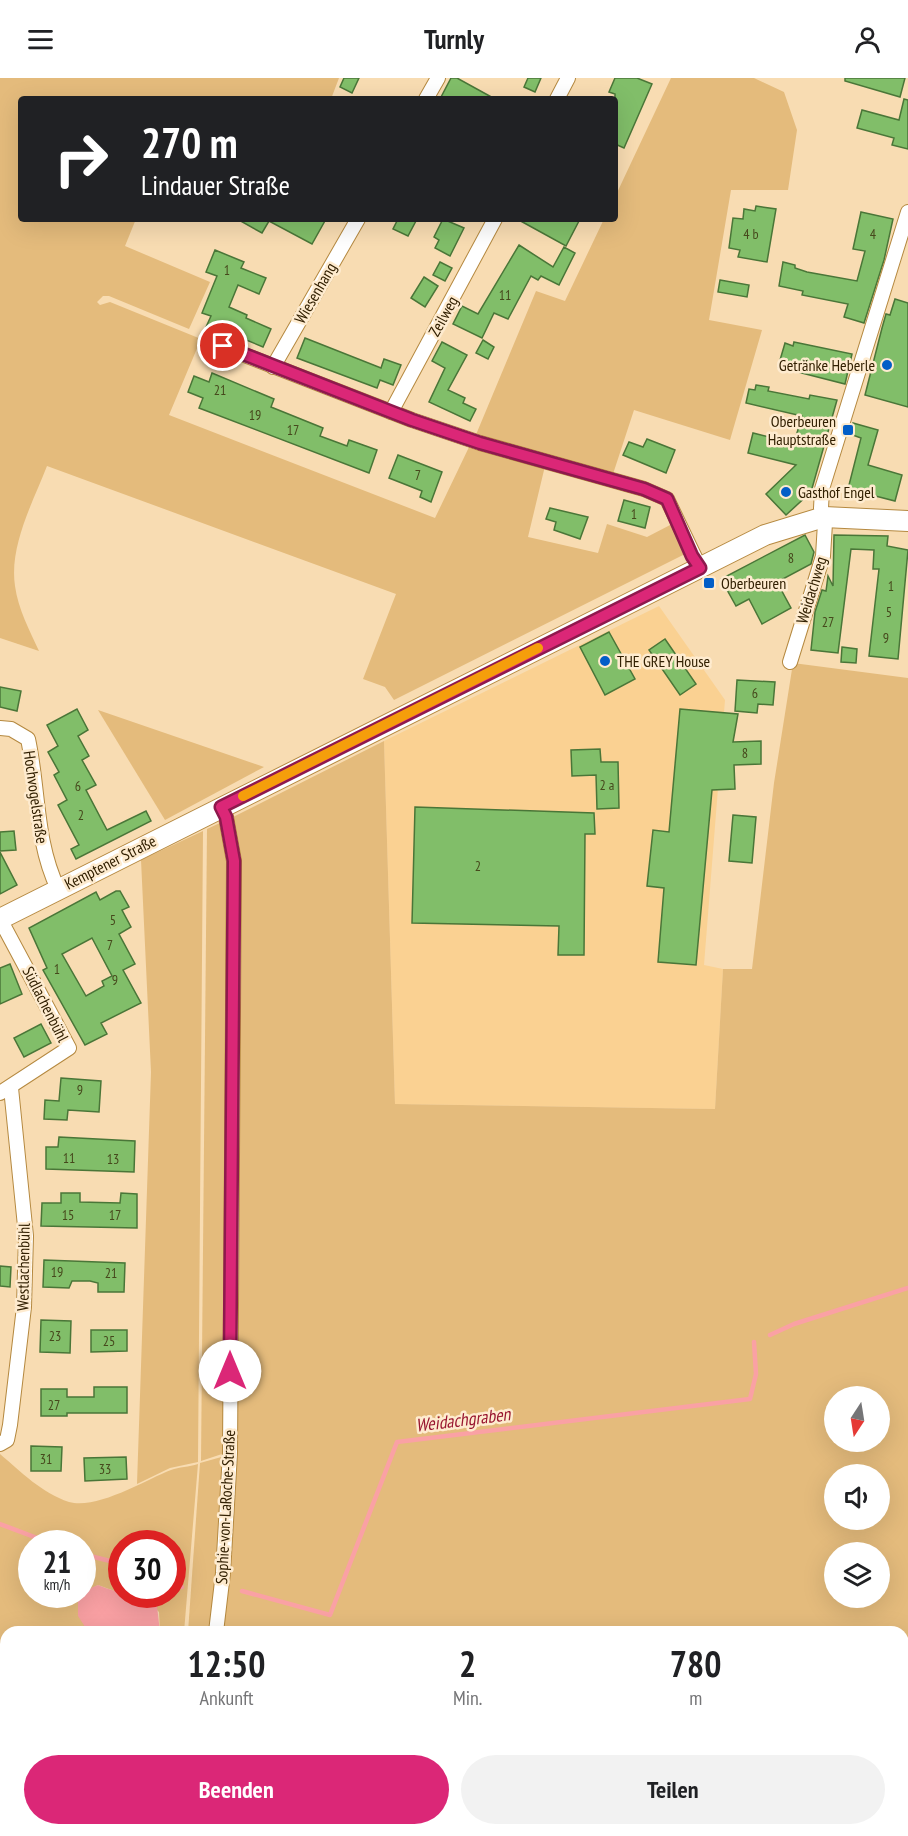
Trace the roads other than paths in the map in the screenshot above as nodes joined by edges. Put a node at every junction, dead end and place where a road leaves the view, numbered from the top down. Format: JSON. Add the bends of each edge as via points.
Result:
{"nodes":[{"id":1,"x":438,"y":78,"type":"edge"},
{"id":2,"x":568,"y":78,"type":"edge"},
{"id":3,"x":428,"y":96,"type":"edge"},
{"id":4,"x":559,"y":96,"type":"edge"},
{"id":5,"x":908,"y":212,"type":"edge"},
{"id":6,"x":356,"y":222,"type":"edge"},
{"id":7,"x":493,"y":222,"type":"edge"},
{"id":8,"x":902,"y":257,"type":"edge"},
{"id":9,"x":211,"y":342,"type":"dead end"},
{"id":10,"x":273,"y":367,"type":"junction"},
{"id":11,"x":391,"y":412,"type":"junction"},
{"id":12,"x":824,"y":517,"type":"junction"},
{"id":13,"x":908,"y":521,"type":"edge"},
{"id":14,"x":700,"y":568,"type":"junction"},
{"id":15,"x":790,"y":662,"type":"dead end"},
{"id":16,"x":0,"y":728,"type":"edge"},
{"id":17,"x":221,"y":807,"type":"junction"},
{"id":18,"x":58,"y":889,"type":"junction"},
{"id":19,"x":0,"y":919,"type":"edge"},
{"id":20,"x":5,"y":1091,"type":"edge"},
{"id":21,"x":1,"y":1444,"type":"edge"},
{"id":22,"x":217,"y":1626,"type":"edge"}],
"edges":[{"from":1,"to":3,"type":"street"},
{"from":2,"to":4,"type":"street"},
{"from":5,"to":8,"type":"street","name":"Weidachweg"},
{"from":6,"to":10,"type":"street","name":"Wiesenhang"},
{"from":7,"to":11,"type":"street","name":"Zeilweg"},
{"from":8,"to":12,"type":"street","name":"Weidachweg","via":[[822,489]]},
{"from":9,"to":10,"type":"street"},
{"from":10,"to":11,"type":"street"},
{"from":11,"to":14,"type":"street","via":[[667,499]]},
{"from":12,"to":13,"type":"main road","name":"Kemptener Straße"},
{"from":12,"to":14,"type":"main road","name":"Kemptener Straße","via":[[765,535]]},
{"from":12,"to":15,"type":"street","name":"Weidachweg","via":[[823,556]]},
{"from":14,"to":17,"type":"main road","name":"Kemptener Straße"},
{"from":16,"to":18,"type":"street","name":"Hochvogelstraße","via":[[11,729],[28,739],[40,838]]},
{"from":17,"to":18,"type":"main road","name":"Kemptener Straße"},
{"from":17,"to":22,"type":"street","name":"Sophie-von-LaRoche-Straße","via":[[234,861],[230,1453]]},
{"from":18,"to":19,"type":"main road","name":"Kemptener Straße"},
{"from":19,"to":20,"type":"street","name":"Südlachenbühl","via":[[69,1048]]},
{"from":20,"to":21,"type":"street","name":"Westlachenbühl","via":[[26,1236],[24,1307],[10,1425],[7,1440]]}]}
